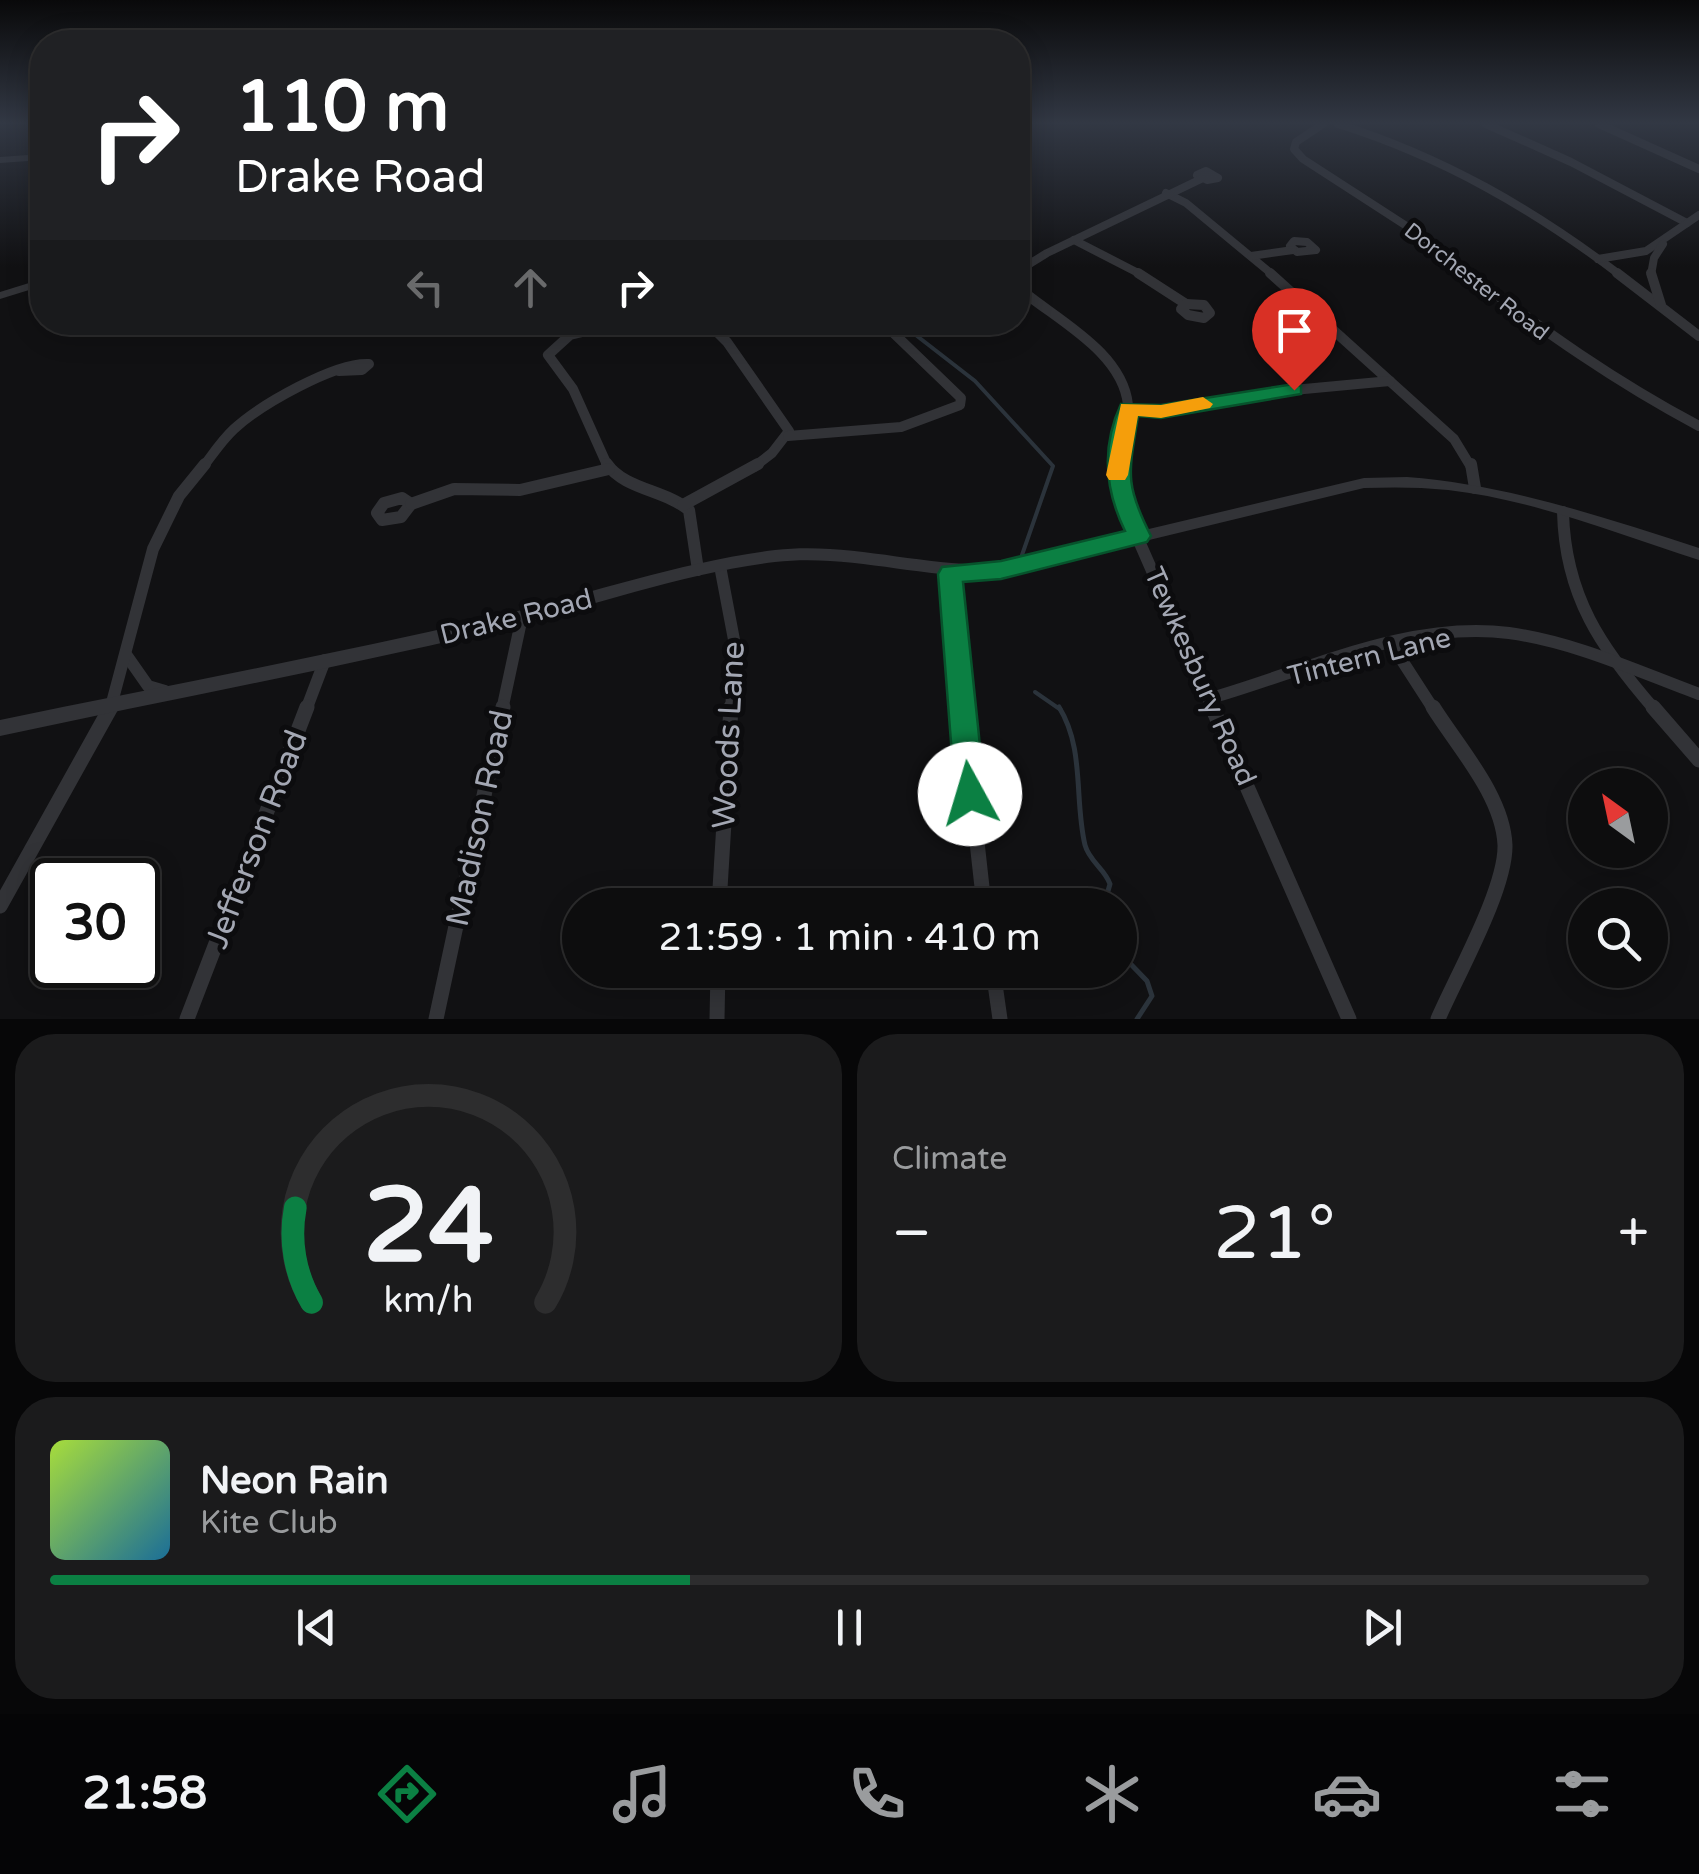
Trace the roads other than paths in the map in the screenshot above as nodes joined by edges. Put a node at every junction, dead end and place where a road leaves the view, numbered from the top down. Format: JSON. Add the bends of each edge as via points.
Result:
{"nodes":[{"id":1,"x":1323,"y":172,"type":"edge"},
{"id":2,"x":1463,"y":172,"type":"edge"},
{"id":3,"x":1590,"y":172,"type":"edge"},
{"id":4,"x":1200,"y":179,"type":"dead end"},
{"id":5,"x":1166,"y":193,"type":"junction"},
{"id":6,"x":1699,"y":215,"type":"edge"},
{"id":7,"x":1687,"y":224,"type":"junction"},
{"id":8,"x":1074,"y":240,"type":"junction"},
{"id":9,"x":1664,"y":240,"type":"junction"},
{"id":10,"x":1293,"y":250,"type":"dead end"},
{"id":11,"x":1251,"y":256,"type":"junction"},
{"id":12,"x":1598,"y":259,"type":"junction"},
{"id":13,"x":1030,"y":264,"type":"edge"},
{"id":14,"x":30,"y":286,"type":"edge"},
{"id":15,"x":0,"y":296,"type":"edge"},
{"id":16,"x":1030,"y":297,"type":"edge"},
{"id":17,"x":1186,"y":304,"type":"dead end"},
{"id":18,"x":1662,"y":308,"type":"junction"},
{"id":19,"x":577,"y":335,"type":"edge"},
{"id":20,"x":721,"y":335,"type":"edge"},
{"id":21,"x":896,"y":335,"type":"edge"},
{"id":22,"x":1699,"y":336,"type":"edge"},
{"id":23,"x":339,"y":371,"type":"dead end"},
{"id":24,"x":1390,"y":381,"type":"junction"},
{"id":25,"x":1128,"y":409,"type":"junction"},
{"id":26,"x":1699,"y":426,"type":"edge"},
{"id":27,"x":788,"y":436,"type":"junction"},
{"id":28,"x":609,"y":469,"type":"junction"},
{"id":29,"x":1476,"y":488,"type":"junction"},
{"id":30,"x":411,"y":504,"type":"dead end"},
{"id":31,"x":683,"y":505,"type":"junction"},
{"id":32,"x":1563,"y":512,"type":"junction"},
{"id":33,"x":1139,"y":536,"type":"junction"},
{"id":34,"x":1699,"y":554,"type":"edge"},
{"id":35,"x":720,"y":566,"type":"junction"},
{"id":36,"x":698,"y":570,"type":"junction"},
{"id":37,"x":950,"y":574,"type":"junction"},
{"id":38,"x":522,"y":616,"type":"junction"},
{"id":39,"x":1392,"y":645,"type":"junction"},
{"id":40,"x":127,"y":656,"type":"junction"},
{"id":41,"x":325,"y":660,"type":"junction"},
{"id":42,"x":1617,"y":663,"type":"junction"},
{"id":43,"x":170,"y":692,"type":"junction"},
{"id":44,"x":1699,"y":694,"type":"edge"},
{"id":45,"x":1211,"y":698,"type":"junction"},
{"id":46,"x":112,"y":704,"type":"junction"},
{"id":47,"x":0,"y":728,"type":"edge"},
{"id":48,"x":1699,"y":760,"type":"edge"},
{"id":49,"x":719,"y":888,"type":"edge"},
{"id":50,"x":982,"y":888,"type":"edge"},
{"id":51,"x":0,"y":906,"type":"edge"},
{"id":52,"x":718,"y":988,"type":"edge"},
{"id":53,"x":996,"y":988,"type":"edge"},
{"id":54,"x":187,"y":1019,"type":"edge"},
{"id":55,"x":436,"y":1019,"type":"edge"},
{"id":56,"x":717,"y":1019,"type":"edge"},
{"id":57,"x":1000,"y":1019,"type":"edge"},
{"id":58,"x":1349,"y":1019,"type":"edge"},
{"id":59,"x":1438,"y":1019,"type":"edge"}],
"edges":[{"from":1,"to":26,"type":"street","name":"Dorchester Road","via":[[1408,226],[1557,342]]},
{"from":2,"to":12,"type":"street"},
{"from":3,"to":7,"type":"street"},
{"from":4,"to":5,"type":"street"},
{"from":5,"to":8,"type":"street"},
{"from":5,"to":11,"type":"street"},
{"from":6,"to":7,"type":"street"},
{"from":7,"to":9,"type":"street"},
{"from":8,"to":13,"type":"street"},
{"from":8,"to":17,"type":"street"},
{"from":9,"to":12,"type":"street"},
{"from":9,"to":18,"type":"street","via":[[1651,277]]},
{"from":10,"to":11,"type":"street"},
{"from":11,"to":24,"type":"street"},
{"from":12,"to":18,"type":"street"},
{"from":14,"to":15,"type":"street"},
{"from":16,"to":25,"type":"street","via":[[1103,356]]},
{"from":18,"to":22,"type":"street"},
{"from":19,"to":28,"type":"street","via":[[548,352]]},
{"from":20,"to":27,"type":"street","via":[[787,425]]},
{"from":21,"to":27,"type":"street","via":[[961,398],[960,405],[901,427]]},
{"from":23,"to":40,"type":"street","via":[[250,416],[203,462],[171,508],[154,549]]},
{"from":24,"to":25,"type":"street","via":[[1161,411]]},
{"from":24,"to":29,"type":"street","via":[[1454,439],[1471,464]]},
{"from":25,"to":33,"type":"street","name":"Tewkesbury Road","via":[[1117,479]]},
{"from":27,"to":31,"type":"street","via":[[732,480]]},
{"from":28,"to":30,"type":"street","via":[[520,490],[454,489]]},
{"from":28,"to":31,"type":"street"},
{"from":29,"to":32,"type":"street","name":"Drake Road"},
{"from":29,"to":33,"type":"street","name":"Drake Road","via":[[1396,480],[1342,486]]},
{"from":31,"to":36,"type":"street","via":[[691,517]]},
{"from":32,"to":34,"type":"street","name":"Drake Road"},
{"from":32,"to":42,"type":"street","via":[[1566,568],[1592,628]]},
{"from":33,"to":37,"type":"street","name":"Drake Road","via":[[1001,570]]},
{"from":33,"to":45,"type":"street","name":"Tewkesbury Road"},
{"from":35,"to":36,"type":"street","name":"Drake Road"},
{"from":35,"to":37,"type":"street","name":"Drake Road","via":[[821,553]]},
{"from":35,"to":49,"type":"street","name":"Woods Lane","via":[[735,645]]},
{"from":36,"to":38,"type":"street","name":"Drake Road"},
{"from":37,"to":50,"type":"street"},
{"from":38,"to":41,"type":"street","name":"Drake Road"},
{"from":38,"to":55,"type":"street","name":"Madison Road"},
{"from":39,"to":42,"type":"street","name":"Tintern Lane","via":[[1453,632],[1502,632],[1566,644]]},
{"from":39,"to":45,"type":"street","name":"Tintern Lane"},
{"from":39,"to":59,"type":"street","via":[[1489,794],[1505,841],[1503,872]]},
{"from":40,"to":43,"type":"street","via":[[148,686]]},
{"from":40,"to":46,"type":"street"},
{"from":41,"to":43,"type":"street","name":"Drake Road"},
{"from":41,"to":54,"type":"street","name":"Jefferson Road"},
{"from":42,"to":44,"type":"street","name":"Tintern Lane"},
{"from":42,"to":48,"type":"street"},
{"from":43,"to":46,"type":"street","name":"Drake Road"},
{"from":45,"to":58,"type":"street","name":"Tewkesbury Road"},
{"from":46,"to":47,"type":"street","name":"Drake Road"},
{"from":46,"to":51,"type":"street"},
{"from":52,"to":56,"type":"street"},
{"from":53,"to":57,"type":"street"}]}
